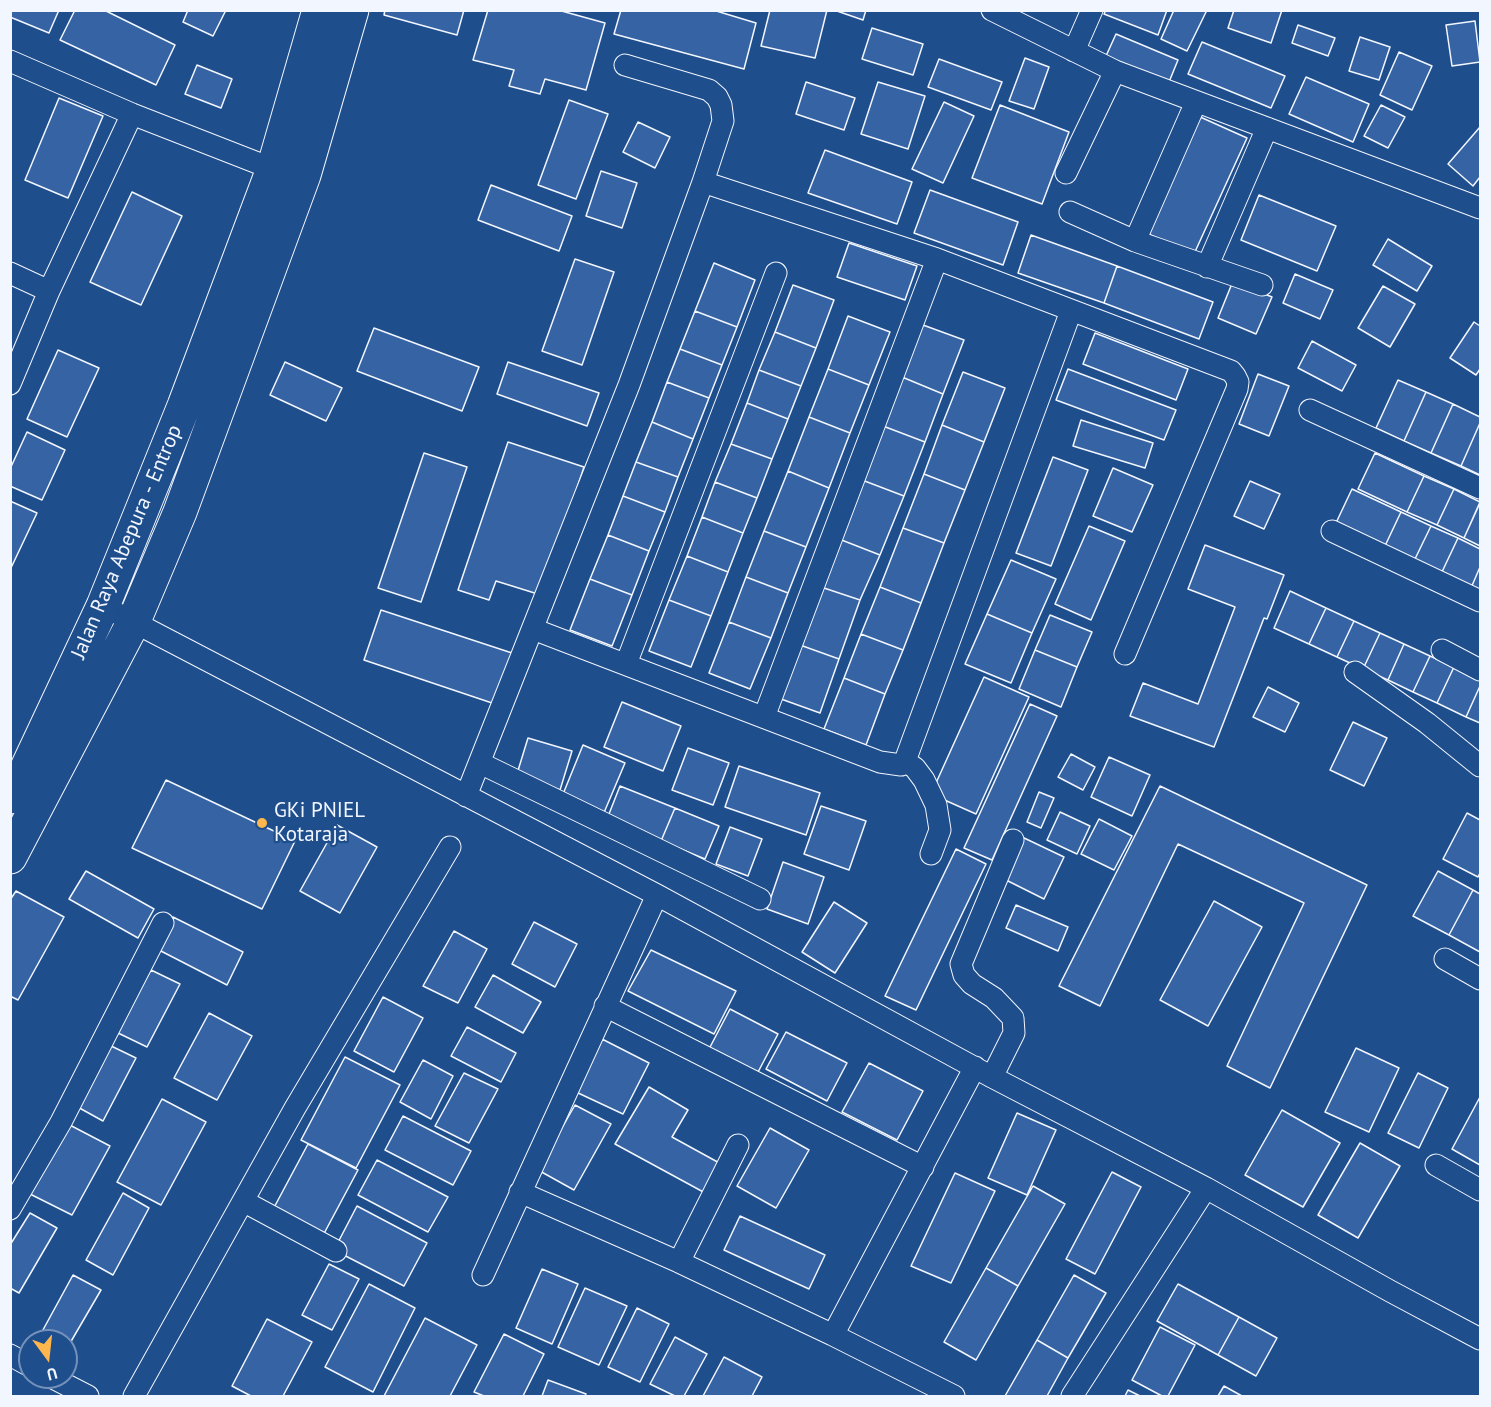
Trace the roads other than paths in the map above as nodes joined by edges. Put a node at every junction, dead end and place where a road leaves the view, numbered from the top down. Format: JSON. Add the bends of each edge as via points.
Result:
{"nodes":[{"id":1,"x":319,"y":10,"type":"edge"},
{"id":2,"x":352,"y":10,"type":"edge"},
{"id":3,"x":992,"y":10,"type":"edge"},
{"id":4,"x":1092,"y":10,"type":"edge"},
{"id":5,"x":1074,"y":51,"type":"junction"},
{"id":6,"x":10,"y":61,"type":"edge"},
{"id":7,"x":625,"y":65,"type":"dead end"},
{"id":8,"x":1115,"y":71,"type":"junction"},
{"id":9,"x":1196,"y":102,"type":"junction"},
{"id":10,"x":132,"y":114,"type":"junction"},
{"id":11,"x":1267,"y":128,"type":"junction"},
{"id":12,"x":273,"y":169,"type":"junction"},
{"id":13,"x":1066,"y":173,"type":"dead end"},
{"id":14,"x":703,"y":182,"type":"junction"},
{"id":15,"x":1480,"y":208,"type":"edge"},
{"id":16,"x":1070,"y":212,"type":"dead end"},
{"id":17,"x":1135,"y":241,"type":"junction"},
{"id":18,"x":937,"y":259,"type":"junction"},
{"id":19,"x":1208,"y":267,"type":"junction"},
{"id":20,"x":10,"y":273,"type":"edge"},
{"id":21,"x":776,"y":273,"type":"dead end"},
{"id":22,"x":1262,"y":285,"type":"dead end"},
{"id":23,"x":49,"y":291,"type":"junction"},
{"id":24,"x":1071,"y":311,"type":"junction"},
{"id":25,"x":10,"y":384,"type":"edge"},
{"id":26,"x":1310,"y":410,"type":"dead end"},
{"id":27,"x":1480,"y":488,"type":"edge"},
{"id":28,"x":1332,"y":531,"type":"dead end"},
{"id":29,"x":1480,"y":600,"type":"edge"},
{"id":30,"x":103,"y":606,"type":"junction"},
{"id":31,"x":134,"y":621,"type":"junction"},
{"id":32,"x":534,"y":629,"type":"junction"},
{"id":33,"x":1442,"y":650,"type":"dead end"},
{"id":34,"x":1125,"y":654,"type":"dead end"},
{"id":35,"x":626,"y":664,"type":"junction"},
{"id":36,"x":1480,"y":670,"type":"edge"},
{"id":37,"x":1354,"y":672,"type":"dead end"},
{"id":38,"x":764,"y":717,"type":"junction"},
{"id":39,"x":905,"y":761,"type":"junction"},
{"id":40,"x":480,"y":763,"type":"junction"},
{"id":41,"x":1480,"y":766,"type":"edge"},
{"id":42,"x":466,"y":796,"type":"junction"},
{"id":43,"x":10,"y":797,"type":"edge"},
{"id":44,"x":1013,"y":840,"type":"dead end"},
{"id":45,"x":450,"y":847,"type":"dead end"},
{"id":46,"x":931,"y":854,"type":"dead end"},
{"id":47,"x":10,"y":857,"type":"edge"},
{"id":48,"x":657,"y":894,"type":"junction"},
{"id":49,"x":760,"y":899,"type":"dead end"},
{"id":50,"x":164,"y":923,"type":"dead end"},
{"id":51,"x":1444,"y":959,"type":"dead end"},
{"id":52,"x":1480,"y":979,"type":"edge"},
{"id":53,"x":605,"y":1006,"type":"junction"},
{"id":54,"x":984,"y":1072,"type":"junction"},
{"id":55,"x":738,"y":1145,"type":"dead end"},
{"id":56,"x":1436,"y":1165,"type":"dead end"},
{"id":57,"x":923,"y":1167,"type":"junction"},
{"id":58,"x":1206,"y":1188,"type":"junction"},
{"id":59,"x":1480,"y":1190,"type":"edge"},
{"id":60,"x":520,"y":1192,"type":"junction"},
{"id":61,"x":243,"y":1201,"type":"junction"},
{"id":62,"x":10,"y":1209,"type":"edge"},
{"id":63,"x":336,"y":1251,"type":"dead end"},
{"id":64,"x":679,"y":1262,"type":"junction"},
{"id":65,"x":483,"y":1275,"type":"dead end"},
{"id":66,"x":833,"y":1335,"type":"junction"},
{"id":67,"x":1480,"y":1339,"type":"edge"},
{"id":68,"x":74,"y":1389,"type":"edge"},
{"id":69,"x":88,"y":1396,"type":"edge"},
{"id":70,"x":134,"y":1396,"type":"edge"},
{"id":71,"x":954,"y":1396,"type":"edge"},
{"id":72,"x":1072,"y":1396,"type":"edge"}],
"edges":[{"from":1,"to":12,"type":"highway","name":"Jalan Raya Abepura - Entrop"},
{"from":2,"to":31,"type":"highway","via":[[304,176],[180,512]]},
{"from":3,"to":5,"type":"street"},
{"from":4,"to":5,"type":"street"},
{"from":5,"to":8,"type":"street"},
{"from":6,"to":10,"type":"street"},
{"from":7,"to":14,"type":"street","via":[[708,90],[717,97],[723,121]]},
{"from":8,"to":9,"type":"street"},
{"from":8,"to":13,"type":"street"},
{"from":9,"to":11,"type":"street"},
{"from":9,"to":17,"type":"street"},
{"from":10,"to":12,"type":"street"},
{"from":10,"to":23,"type":"street"},
{"from":11,"to":15,"type":"street"},
{"from":11,"to":19,"type":"street"},
{"from":12,"to":30,"type":"highway","name":"Jalan Raya Abepura - Entrop"},
{"from":14,"to":18,"type":"street"},
{"from":14,"to":32,"type":"street"},
{"from":16,"to":17,"type":"street"},
{"from":17,"to":19,"type":"street"},
{"from":18,"to":24,"type":"street"},
{"from":18,"to":38,"type":"street"},
{"from":19,"to":22,"type":"street"},
{"from":20,"to":23,"type":"street"},
{"from":21,"to":35,"type":"street"},
{"from":23,"to":25,"type":"street"},
{"from":24,"to":34,"type":"street","via":[[1231,371],[1238,382]]},
{"from":24,"to":39,"type":"street"},
{"from":26,"to":27,"type":"street"},
{"from":28,"to":29,"type":"street"},
{"from":30,"to":31,"type":"street"},
{"from":30,"to":43,"type":"highway","name":"Jalan Raya Abepura - Entrop"},
{"from":31,"to":42,"type":"street"},
{"from":31,"to":47,"type":"highway"},
{"from":32,"to":35,"type":"street"},
{"from":32,"to":40,"type":"street"},
{"from":33,"to":36,"type":"street"},
{"from":35,"to":38,"type":"street"},
{"from":37,"to":41,"type":"street"},
{"from":38,"to":39,"type":"street","via":[[880,762],[896,765]]},
{"from":39,"to":46,"type":"street","via":[[915,768],[936,805],[940,830]]},
{"from":40,"to":42,"type":"street"},
{"from":40,"to":49,"type":"street"},
{"from":42,"to":48,"type":"street"},
{"from":44,"to":54,"type":"street","via":[[961,964],[972,984],[994,998],[1013,1018],[1014,1033]]},
{"from":45,"to":61,"type":"street"},
{"from":48,"to":53,"type":"street"},
{"from":48,"to":54,"type":"street"},
{"from":50,"to":62,"type":"street","via":[[61,1122]]},
{"from":51,"to":52,"type":"street"},
{"from":53,"to":57,"type":"street"},
{"from":53,"to":60,"type":"street"},
{"from":54,"to":57,"type":"street"},
{"from":54,"to":58,"type":"street"},
{"from":55,"to":64,"type":"street"},
{"from":56,"to":59,"type":"street"},
{"from":57,"to":66,"type":"street"},
{"from":58,"to":67,"type":"street"},
{"from":58,"to":72,"type":"street"},
{"from":60,"to":64,"type":"street"},
{"from":60,"to":65,"type":"street"},
{"from":61,"to":63,"type":"street"},
{"from":61,"to":70,"type":"street"},
{"from":64,"to":66,"type":"street"},
{"from":66,"to":71,"type":"street"},
{"from":68,"to":69,"type":"street"}]}
